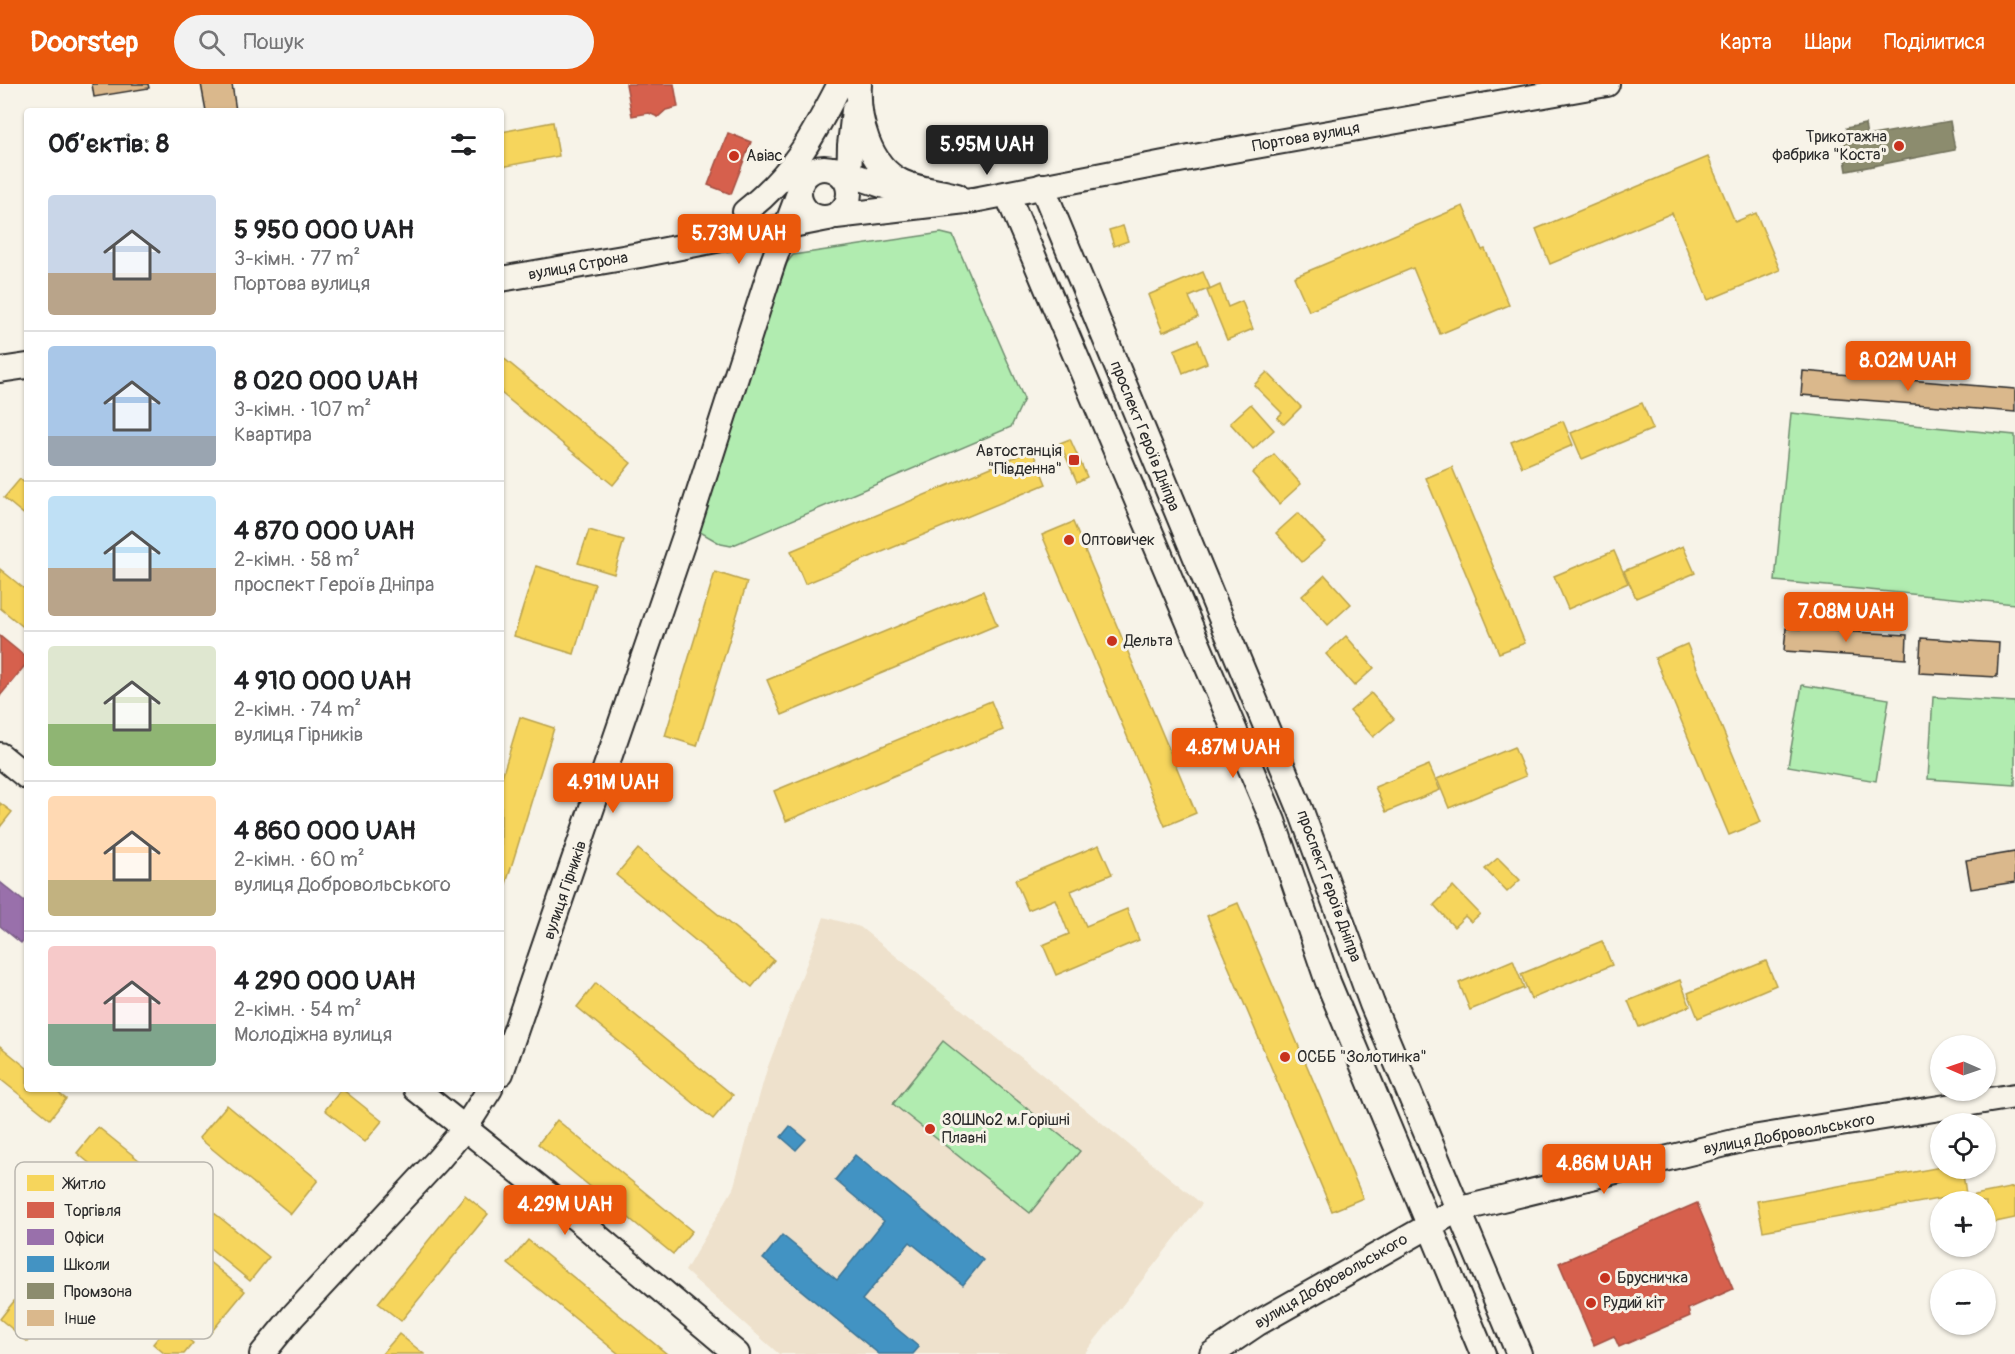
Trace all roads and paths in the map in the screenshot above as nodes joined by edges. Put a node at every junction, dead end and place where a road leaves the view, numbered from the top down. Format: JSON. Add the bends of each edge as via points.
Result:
{"nodes":[{"id":1,"x":841,"y":84,"type":"edge"},
{"id":2,"x":858,"y":84,"type":"edge"},
{"id":3,"x":1607,"y":84,"type":"edge"},
{"id":4,"x":844,"y":177,"type":"junction"},
{"id":5,"x":801,"y":185,"type":"junction"},
{"id":6,"x":1042,"y":186,"type":"junction"},
{"id":7,"x":1007,"y":194,"type":"junction"},
{"id":8,"x":974,"y":200,"type":"junction"},
{"id":9,"x":745,"y":212,"type":"junction"},
{"id":10,"x":828,"y":218,"type":"junction"},
{"id":11,"x":786,"y":226,"type":"junction"},
{"id":12,"x":723,"y":238,"type":"junction"},
{"id":13,"x":654,"y":252,"type":"junction"},
{"id":14,"x":770,"y":272,"type":"junction"},
{"id":15,"x":504,"y":278,"type":"edge"},
{"id":16,"x":24,"y":366,"type":"edge"},
{"id":17,"x":0,"y":370,"type":"edge"},
{"id":18,"x":0,"y":755,"type":"edge"},
{"id":19,"x":24,"y":775,"type":"edge"},
{"id":20,"x":504,"y":1064,"type":"edge"},
{"id":21,"x":420,"y":1092,"type":"edge"},
{"id":22,"x":488,"y":1092,"type":"edge"},
{"id":23,"x":2015,"y":1096,"type":"edge"},
{"id":24,"x":465,"y":1128,"type":"junction"},
{"id":25,"x":1458,"y":1209,"type":"junction"},
{"id":26,"x":1428,"y":1225,"type":"junction"},
{"id":27,"x":262,"y":1354,"type":"edge"},
{"id":28,"x":737,"y":1354,"type":"edge"},
{"id":29,"x":1212,"y":1354,"type":"edge"},
{"id":30,"x":1483,"y":1354,"type":"edge"},
{"id":31,"x":1519,"y":1354,"type":"edge"}],
"edges":[{"from":1,"to":5,"type":"street"},
{"from":1,"to":9,"type":"street","via":[[791,170]]},
{"from":2,"to":4,"type":"street"},
{"from":2,"to":8,"type":"street","via":[[863,131],[873,154],[890,173],[907,184]]},
{"from":3,"to":6,"type":"street","name":"Портова вулиця"},
{"from":4,"to":5,"type":"street","via":[[818,168]]},
{"from":4,"to":8,"type":"street","via":[[907,193]]},
{"from":4,"to":10,"type":"street","via":[[848,204]]},
{"from":5,"to":9,"type":"street"},
{"from":5,"to":10,"type":"street","via":[[800,201],[811,214]]},
{"from":5,"to":11,"type":"street"},
{"from":6,"to":7,"type":"street","name":"Портова вулиця"},
{"from":6,"to":25,"type":"street","name":"проспект Героїв Дніпра","via":[[1301,811],[1372,1004]]},
{"from":7,"to":8,"type":"street","name":"Портова вулиця"},
{"from":7,"to":26,"type":"street","name":"проспект Героїв Дніпра","via":[[1273,821],[1328,982]]},
{"from":8,"to":10,"type":"street"},
{"from":9,"to":13,"type":"street"},
{"from":10,"to":11,"type":"street"},
{"from":10,"to":14,"type":"street","via":[[799,229],[785,241]]},
{"from":11,"to":12,"type":"street"},
{"from":11,"to":14,"type":"street"},
{"from":12,"to":13,"type":"street"},
{"from":12,"to":14,"type":"street","via":[[753,249]]},
{"from":13,"to":15,"type":"street","name":"вулиця Строна"},
{"from":14,"to":20,"type":"street","name":"вулиця Гірників","via":[[685,536]]},
{"from":16,"to":17,"type":"street"},
{"from":18,"to":19,"type":"street"},
{"from":21,"to":24,"type":"street"},
{"from":22,"to":24,"type":"street"},
{"from":23,"to":25,"type":"street","name":"вулиця Добровольського","via":[[1746,1138]]},
{"from":24,"to":27,"type":"street"},
{"from":24,"to":28,"type":"street"},
{"from":25,"to":26,"type":"street","name":"вулиця Добровольського"},
{"from":25,"to":31,"type":"street","name":"проспект Героїв Дніпра"},
{"from":26,"to":29,"type":"street","name":"вулиця Добровольського","via":[[1258,1323]]},
{"from":26,"to":30,"type":"street","name":"проспект Героїв Дніпра"}]}
